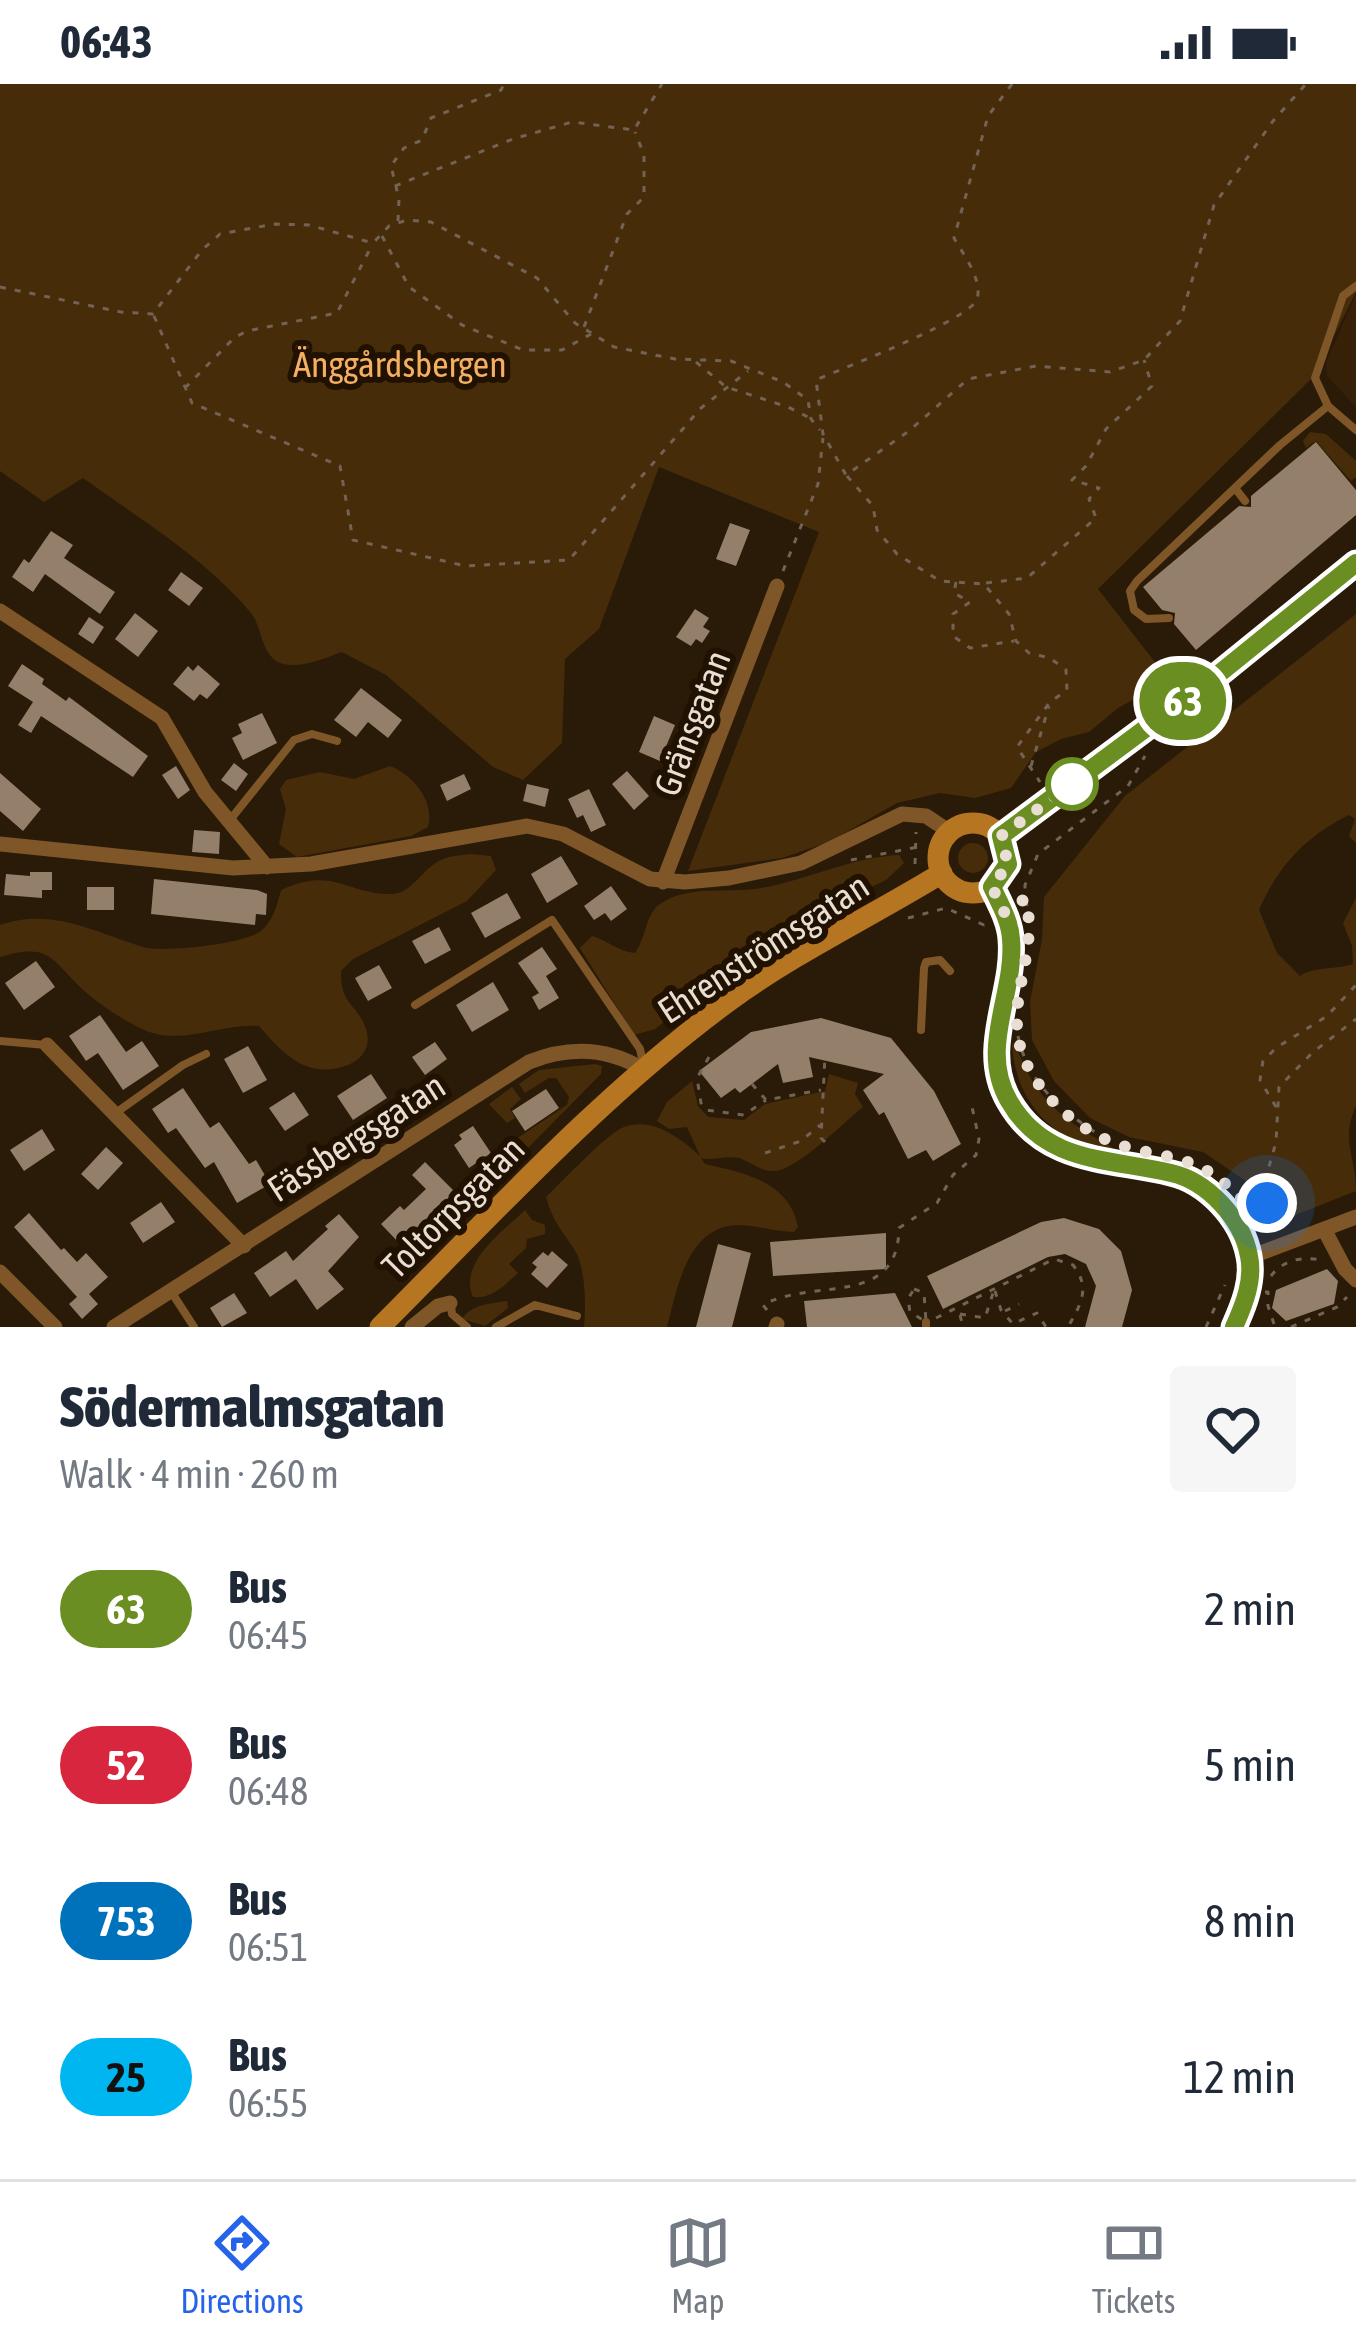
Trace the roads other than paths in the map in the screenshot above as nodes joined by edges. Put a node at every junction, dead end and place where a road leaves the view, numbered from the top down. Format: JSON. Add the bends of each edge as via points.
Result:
{"nodes":[{"id":1,"x":1356,"y":286,"type":"edge"},
{"id":2,"x":1328,"y":406,"type":"junction"},
{"id":3,"x":1356,"y":430,"type":"edge"},
{"id":4,"x":1235,"y":488,"type":"junction"},
{"id":5,"x":1245,"y":501,"type":"dead end"},
{"id":6,"x":1356,"y":563,"type":"edge"},
{"id":7,"x":777,"y":586,"type":"road end"},
{"id":8,"x":0,"y":611,"type":"edge"},
{"id":9,"x":1169,"y":618,"type":"dead end"},
{"id":10,"x":337,"y":741,"type":"dead end"},
{"id":11,"x":230,"y":820,"type":"junction"},
{"id":12,"x":950,"y":832,"type":"junction"},
{"id":13,"x":1001,"y":836,"type":"junction"},
{"id":14,"x":0,"y":844,"type":"edge"},
{"id":15,"x":267,"y":867,"type":"junction"},
{"id":16,"x":942,"y":873,"type":"junction"},
{"id":17,"x":663,"y":882,"type":"junction"},
{"id":18,"x":992,"y":887,"type":"junction"},
{"id":19,"x":950,"y":971,"type":"dead end"},
{"id":20,"x":415,"y":1005,"type":"dead end"},
{"id":21,"x":921,"y":1030,"type":"dead end"},
{"id":22,"x":0,"y":1041,"type":"edge"},
{"id":23,"x":47,"y":1045,"type":"joint"},
{"id":24,"x":206,"y":1054,"type":"dead end"},
{"id":25,"x":644,"y":1070,"type":"junction"},
{"id":26,"x":113,"y":1115,"type":"junction"},
{"id":27,"x":572,"y":1134,"type":"joint"},
{"id":28,"x":1356,"y":1217,"type":"edge"},
{"id":29,"x":1325,"y":1231,"type":"junction"},
{"id":30,"x":244,"y":1246,"type":"junction"},
{"id":31,"x":1250,"y":1257,"type":"junction"},
{"id":32,"x":0,"y":1272,"type":"edge"},
{"id":33,"x":1352,"y":1288,"type":"edge"},
{"id":34,"x":171,"y":1292,"type":"junction"},
{"id":35,"x":451,"y":1303,"type":"joint"},
{"id":36,"x":577,"y":1316,"type":"dead end"},
{"id":37,"x":55,"y":1327,"type":"edge"},
{"id":38,"x":114,"y":1327,"type":"edge"},
{"id":39,"x":194,"y":1327,"type":"edge"},
{"id":40,"x":380,"y":1327,"type":"edge"},
{"id":41,"x":412,"y":1327,"type":"edge"},
{"id":42,"x":467,"y":1327,"type":"edge"},
{"id":43,"x":496,"y":1327,"type":"edge"},
{"id":44,"x":1234,"y":1327,"type":"edge"}],
"edges":[{"from":1,"to":2,"type":"lane","via":[[1343,296],[1317,363]]},
{"from":2,"to":3,"type":"lane"},
{"from":2,"to":4,"type":"lane"},
{"from":4,"to":5,"type":"lane"},
{"from":4,"to":9,"type":"lane","via":[[1130,591],[1139,615]]},
{"from":6,"to":13,"type":"street"},
{"from":7,"to":17,"type":"street","name":"Gränsgatan"},
{"from":8,"to":11,"type":"street","via":[[162,718]]},
{"from":10,"to":11,"type":"lane","via":[[312,734],[294,740]]},
{"from":11,"to":15,"type":"street"},
{"from":12,"to":13,"type":"street","via":[[976,823]]},
{"from":12,"to":16,"type":"street","via":[[939,848]]},
{"from":12,"to":17,"type":"street","via":[[926,816],[902,814],[801,863]]},
{"from":13,"to":18,"type":"street","via":[[1008,864]]},
{"from":14,"to":15,"type":"street"},
{"from":15,"to":17,"type":"street","via":[[527,826],[563,834]]},
{"from":16,"to":18,"type":"street","via":[[964,892]]},
{"from":16,"to":25,"type":"street","name":"Ehrenströmsgatan","via":[[733,998]]},
{"from":18,"to":31,"type":"street","via":[[1011,934],[997,1062],[1011,1106],[1066,1152],[1197,1183],[1234,1222]]},
{"from":19,"to":21,"type":"lane","via":[[940,960],[926,962]]},
{"from":20,"to":25,"type":"lane","via":[[553,920],[640,1049]]},
{"from":22,"to":23,"type":"lane"},
{"from":23,"to":26,"type":"street"},
{"from":24,"to":26,"type":"lane"},
{"from":25,"to":27,"type":"street","name":"Ehrenströmsgatan"},
{"from":25,"to":30,"type":"street","name":"Fässbergsgatan","via":[[607,1052],[541,1057]]},
{"from":26,"to":30,"type":"street"},
{"from":27,"to":40,"type":"street","name":"Toltorpsgatan"},
{"from":28,"to":29,"type":"street"},
{"from":29,"to":31,"type":"street"},
{"from":29,"to":33,"type":"street"},
{"from":30,"to":34,"type":"street","name":"Fässbergsgatan"},
{"from":31,"to":44,"type":"street","via":[[1258,1291]]},
{"from":32,"to":37,"type":"street"},
{"from":34,"to":38,"type":"street","name":"Fässbergsgatan"},
{"from":34,"to":39,"type":"lane"},
{"from":35,"to":41,"type":"street","name":"Toltorpsgatan"},
{"from":35,"to":42,"type":"lane"},
{"from":36,"to":43,"type":"lane","via":[[535,1305]]}]}
